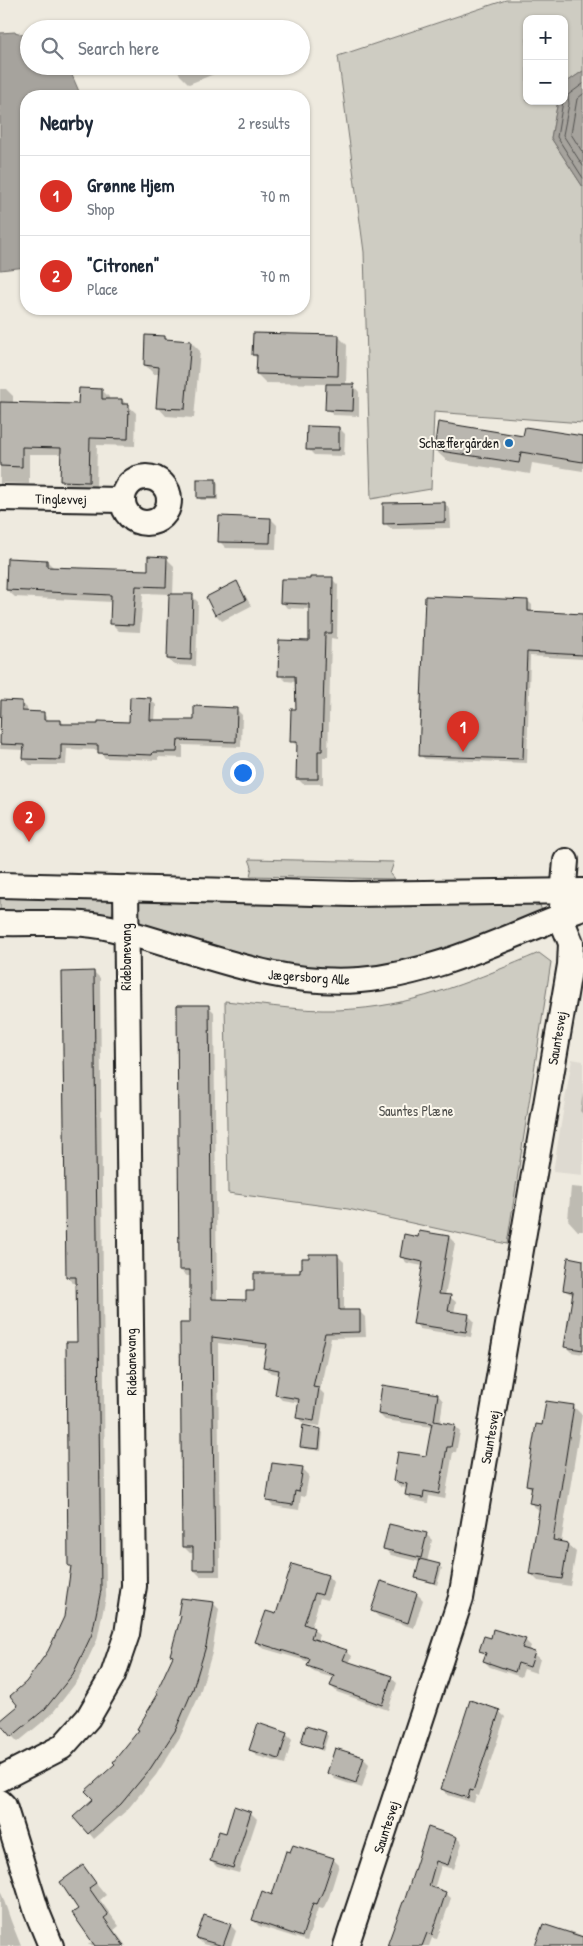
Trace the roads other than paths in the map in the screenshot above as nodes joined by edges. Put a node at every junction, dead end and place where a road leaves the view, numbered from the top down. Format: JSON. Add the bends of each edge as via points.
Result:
{"nodes":[{"id":1,"x":0,"y":498,"type":"edge"},
{"id":2,"x":122,"y":500,"type":"dead end"},
{"id":3,"x":566,"y":861,"type":"dead end"},
{"id":4,"x":0,"y":885,"type":"edge"},
{"id":5,"x":126,"y":888,"type":"junction"},
{"id":6,"x":574,"y":891,"type":"edge"},
{"id":7,"x":583,"y":908,"type":"edge"},
{"id":8,"x":560,"y":916,"type":"junction"},
{"id":9,"x":0,"y":923,"type":"edge"},
{"id":10,"x":125,"y":933,"type":"junction"},
{"id":11,"x":0,"y":1779,"type":"edge"},
{"id":12,"x":0,"y":1802,"type":"edge"},
{"id":13,"x":5,"y":1830,"type":"edge"},
{"id":14,"x":51,"y":1946,"type":"edge"},
{"id":15,"x":346,"y":1946,"type":"edge"}],
"edges":[{"from":1,"to":2,"type":"street","name":"Tinglevvej"},
{"from":3,"to":6,"type":"street"},
{"from":4,"to":5,"type":"street"},
{"from":5,"to":6,"type":"street","via":[[352,894]]},
{"from":5,"to":10,"type":"street","name":"Ridebanevang"},
{"from":6,"to":8,"type":"street"},
{"from":7,"to":8,"type":"street","name":"Jægersborg Alle"},
{"from":8,"to":10,"type":"street","name":"Jægersborg Alle","via":[[443,962],[360,980],[265,974]]},
{"from":8,"to":15,"type":"street","name":"Sauntesvej","via":[[571,943],[570,965],[462,1598]]},
{"from":9,"to":10,"type":"street","name":"Jægersborg Alle","via":[[89,925]]},
{"from":10,"to":11,"type":"street","name":"Ridebanevang","via":[[134,1586],[129,1624],[113,1675],[88,1718],[62,1747]]},
{"from":12,"to":13,"type":"street","via":[[4,1806]]},
{"from":13,"to":14,"type":"street"}]}
